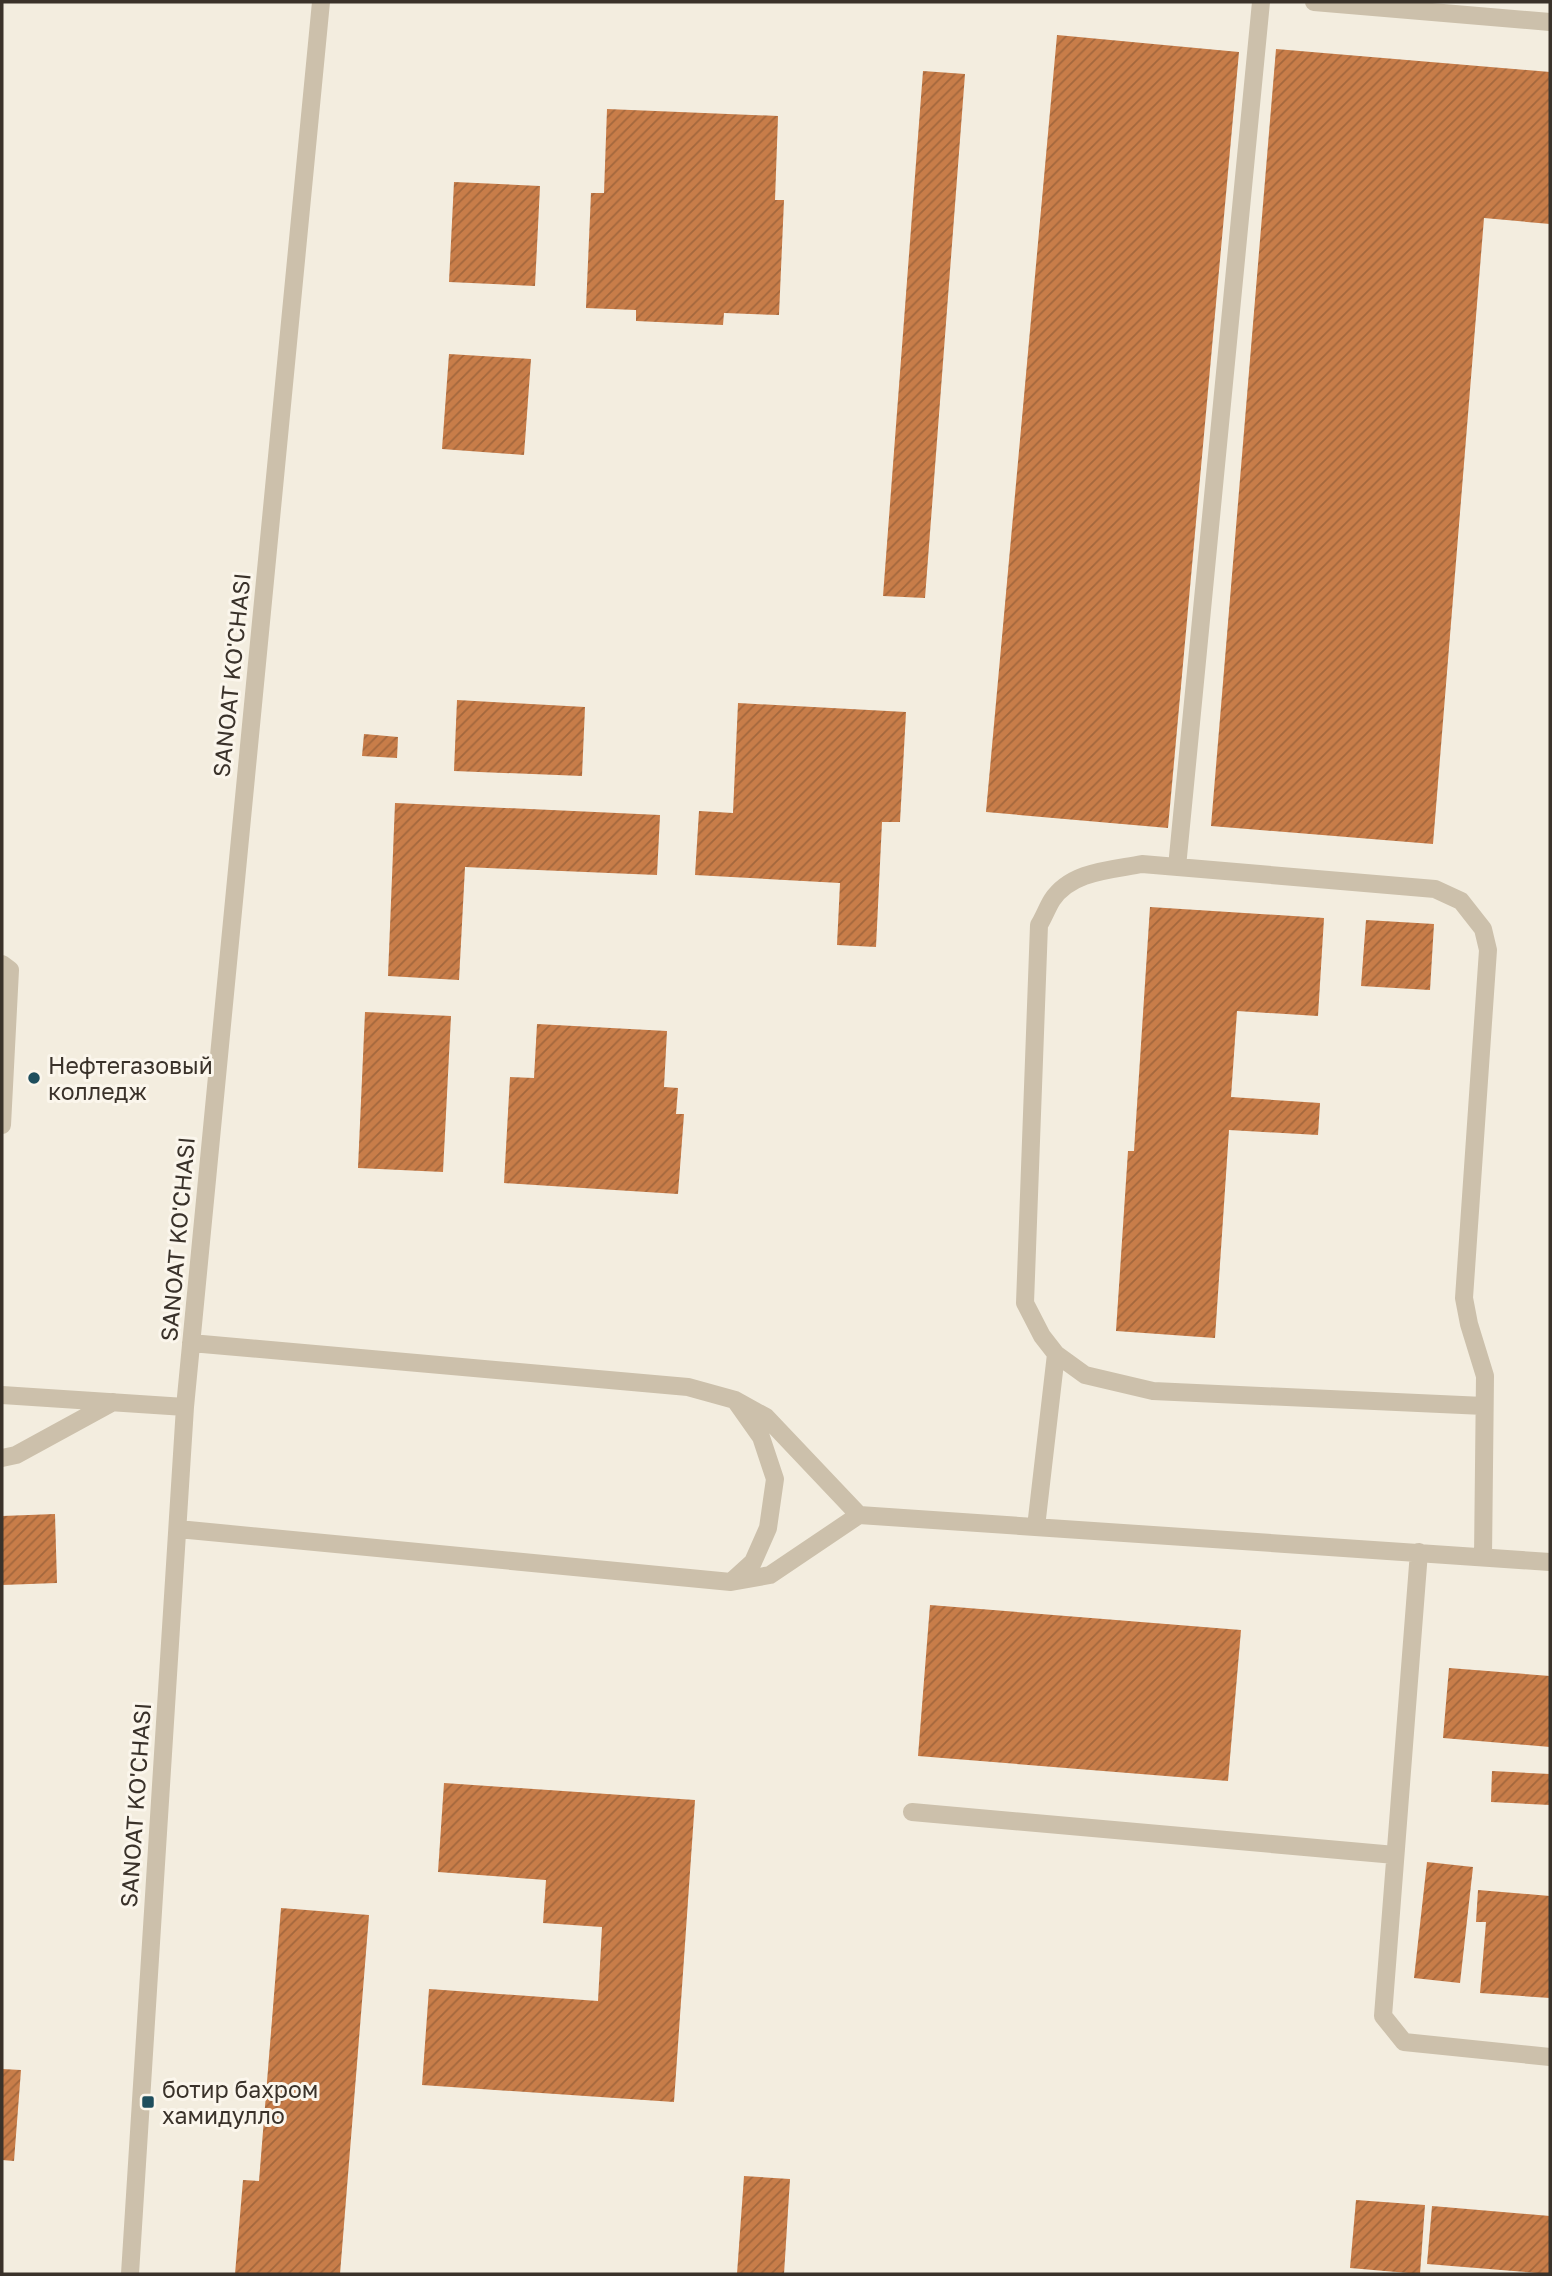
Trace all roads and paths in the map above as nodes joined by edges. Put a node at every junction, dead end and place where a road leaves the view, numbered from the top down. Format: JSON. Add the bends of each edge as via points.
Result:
{"nodes":[{"id":1,"x":321,"y":2,"type":"edge"},
{"id":2,"x":1261,"y":2,"type":"edge"},
{"id":3,"x":1314,"y":2,"type":"edge"},
{"id":4,"x":1550,"y":22,"type":"edge"},
{"id":5,"x":1177,"y":867,"type":"junction"},
{"id":6,"x":2,"y":964,"type":"edge"},
{"id":7,"x":2,"y":1125,"type":"edge"},
{"id":8,"x":191,"y":1343,"type":"junction"},
{"id":9,"x":1056,"y":1354,"type":"junction"},
{"id":10,"x":2,"y":1395,"type":"edge"},
{"id":11,"x":735,"y":1400,"type":"junction"},
{"id":12,"x":113,"y":1402,"type":"junction"},
{"id":13,"x":1484,"y":1406,"type":"junction"},
{"id":14,"x":185,"y":1407,"type":"junction"},
{"id":15,"x":2,"y":1458,"type":"edge"},
{"id":16,"x":859,"y":1515,"type":"junction"},
{"id":17,"x":1036,"y":1527,"type":"junction"},
{"id":18,"x":177,"y":1529,"type":"junction"},
{"id":19,"x":1419,"y":1552,"type":"junction"},
{"id":20,"x":1483,"y":1557,"type":"junction"},
{"id":21,"x":1550,"y":1562,"type":"edge"},
{"id":22,"x":731,"y":1582,"type":"junction"},
{"id":23,"x":912,"y":1811,"type":"dead end"},
{"id":24,"x":1395,"y":1855,"type":"junction"},
{"id":25,"x":1550,"y":2057,"type":"edge"},
{"id":26,"x":130,"y":2274,"type":"edge"}],
"edges":[{"from":1,"to":8,"type":"street","name":"SANOAT KO'CHASI"},
{"from":2,"to":5,"type":"street"},
{"from":3,"to":4,"type":"street"},
{"from":5,"to":9,"type":"street","via":[[1142,864],[1075,880],[1053,899],[1039,925],[1025,1303]]},
{"from":5,"to":13,"type":"street","via":[[1435,889],[1461,901],[1483,929],[1488,950],[1464,1298],[1485,1376]]},
{"from":6,"to":7,"type":"street","via":[[9,970]]},
{"from":8,"to":11,"type":"street","via":[[688,1387]]},
{"from":8,"to":14,"type":"street","name":"SANOAT KO'CHASI"},
{"from":9,"to":13,"type":"street","via":[[1085,1375],[1153,1391]]},
{"from":9,"to":17,"type":"street"},
{"from":10,"to":12,"type":"street"},
{"from":11,"to":16,"type":"street","via":[[766,1417]]},
{"from":11,"to":22,"type":"street","via":[[761,1437],[775,1479],[768,1528],[753,1562]]},
{"from":12,"to":14,"type":"street"},
{"from":12,"to":15,"type":"street","via":[[16,1455]]},
{"from":13,"to":20,"type":"street"},
{"from":14,"to":18,"type":"street","name":"SANOAT KO'CHASI"},
{"from":16,"to":17,"type":"street"},
{"from":16,"to":22,"type":"street","via":[[770,1575]]},
{"from":17,"to":19,"type":"street"},
{"from":18,"to":22,"type":"street"},
{"from":18,"to":26,"type":"street","name":"SANOAT KO'CHASI"},
{"from":19,"to":20,"type":"street"},
{"from":19,"to":24,"type":"street"},
{"from":20,"to":21,"type":"street"},
{"from":23,"to":24,"type":"street"},
{"from":24,"to":25,"type":"street","via":[[1383,2016],[1404,2042]]}]}
